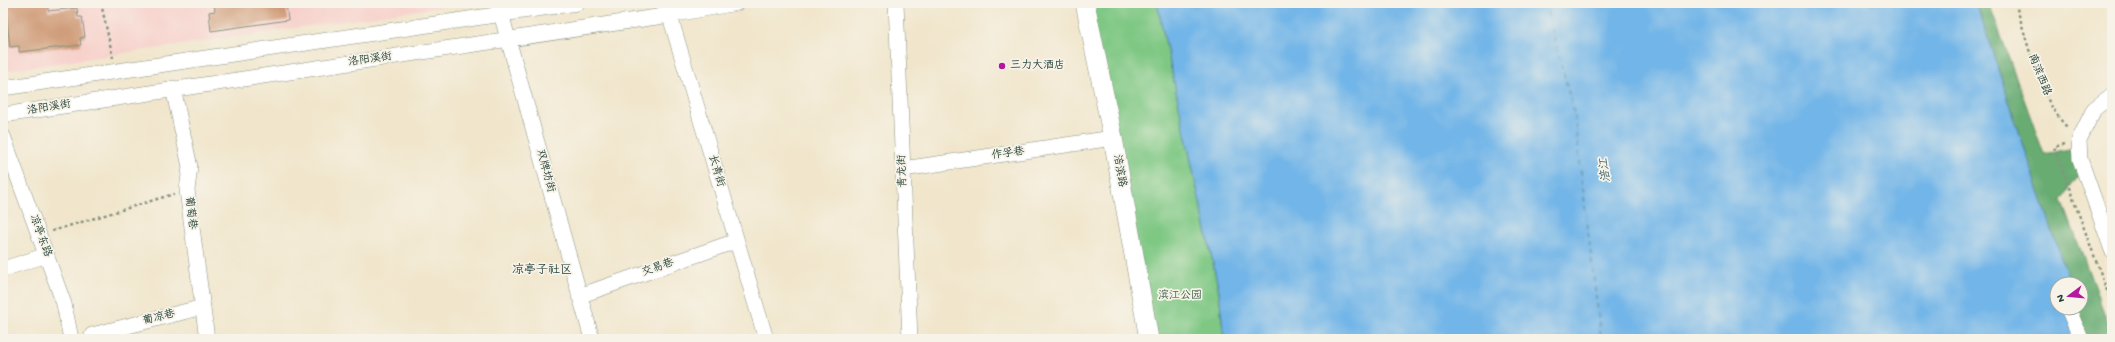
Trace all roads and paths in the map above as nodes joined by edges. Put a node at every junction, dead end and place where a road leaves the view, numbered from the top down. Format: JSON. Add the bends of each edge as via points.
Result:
{"nodes":[{"id":1,"x":101,"y":3,"type":"edge"},
{"id":2,"x":577,"y":3,"type":"edge"},
{"id":3,"x":736,"y":3,"type":"edge"},
{"id":4,"x":896,"y":3,"type":"edge"},
{"id":5,"x":1085,"y":3,"type":"edge"},
{"id":6,"x":2015,"y":3,"type":"edge"},
{"id":7,"x":500,"y":9,"type":"edge"},
{"id":8,"x":668,"y":9,"type":"edge"},
{"id":9,"x":509,"y":40,"type":"junction"},
{"id":10,"x":117,"y":72,"type":"junction"},
{"id":11,"x":3,"y":88,"type":"edge"},
{"id":12,"x":173,"y":88,"type":"junction"},
{"id":13,"x":2112,"y":95,"type":"edge"},
{"id":14,"x":3,"y":115,"type":"edge"},
{"id":15,"x":3,"y":136,"type":"edge"},
{"id":16,"x":1113,"y":138,"type":"junction"},
{"id":17,"x":2079,"y":140,"type":"junction"},
{"id":18,"x":903,"y":169,"type":"junction"},
{"id":19,"x":187,"y":190,"type":"junction"},
{"id":20,"x":40,"y":235,"type":"junction"},
{"id":21,"x":736,"y":241,"type":"junction"},
{"id":22,"x":2112,"y":250,"type":"edge"},
{"id":23,"x":47,"y":255,"type":"junction"},
{"id":24,"x":3,"y":269,"type":"edge"},
{"id":25,"x":579,"y":296,"type":"junction"},
{"id":26,"x":2112,"y":304,"type":"edge"},
{"id":27,"x":203,"y":307,"type":"junction"},
{"id":28,"x":2071,"y":316,"type":"edge"},
{"id":29,"x":92,"y":335,"type":"dead end"},
{"id":30,"x":71,"y":339,"type":"edge"},
{"id":31,"x":207,"y":339,"type":"edge"},
{"id":32,"x":592,"y":339,"type":"edge"},
{"id":33,"x":766,"y":339,"type":"edge"},
{"id":34,"x":910,"y":339,"type":"edge"},
{"id":35,"x":1149,"y":339,"type":"edge"},
{"id":36,"x":2081,"y":339,"type":"edge"}],
"edges":[{"from":1,"to":10,"type":"path"},
{"from":2,"to":7,"type":"street"},
{"from":3,"to":8,"type":"street","name":"洛阳溪街"},
{"from":4,"to":18,"type":"street","name":"青龙街"},
{"from":5,"to":16,"type":"main road","name":"涪滨路"},
{"from":6,"to":17,"type":"path","name":"南滨西路","via":[[2024,36],[2050,101],[2063,124]]},
{"from":7,"to":9,"type":"street","name":"双牌坊街"},
{"from":7,"to":10,"type":"street"},
{"from":8,"to":9,"type":"street","name":"洛阳溪街"},
{"from":8,"to":21,"type":"street","name":"长青街"},
{"from":9,"to":12,"type":"street","name":"洛阳溪街"},
{"from":9,"to":25,"type":"street","name":"双牌坊街"},
{"from":10,"to":11,"type":"street"},
{"from":12,"to":14,"type":"street","name":"洛阳溪街"},
{"from":12,"to":19,"type":"street","name":"葡萄巷","via":[[190,167]]},
{"from":13,"to":17,"type":"street","via":[[2094,109]]},
{"from":15,"to":20,"type":"street","name":"凉亭东路"},
{"from":16,"to":18,"type":"street","name":"作孚巷"},
{"from":16,"to":35,"type":"main road","name":"涪滨路"},
{"from":17,"to":22,"type":"street","via":[[2080,159]]},
{"from":17,"to":26,"type":"path","via":[[2054,147]]},
{"from":18,"to":34,"type":"street","name":"青龙街"},
{"from":19,"to":20,"type":"path"},
{"from":19,"to":27,"type":"street","name":"葡萄巷"},
{"from":20,"to":23,"type":"street","name":"凉亭东路"},
{"from":21,"to":25,"type":"street","name":"交易巷"},
{"from":21,"to":33,"type":"street","name":"长青街"},
{"from":23,"to":24,"type":"street"},
{"from":23,"to":30,"type":"street","name":"凉亭东路","via":[[64,304]]},
{"from":25,"to":32,"type":"street","name":"双牌坊街"},
{"from":27,"to":29,"type":"street","name":"葡凉巷"},
{"from":27,"to":31,"type":"street","name":"葡萄巷"},
{"from":28,"to":36,"type":"street"}]}
